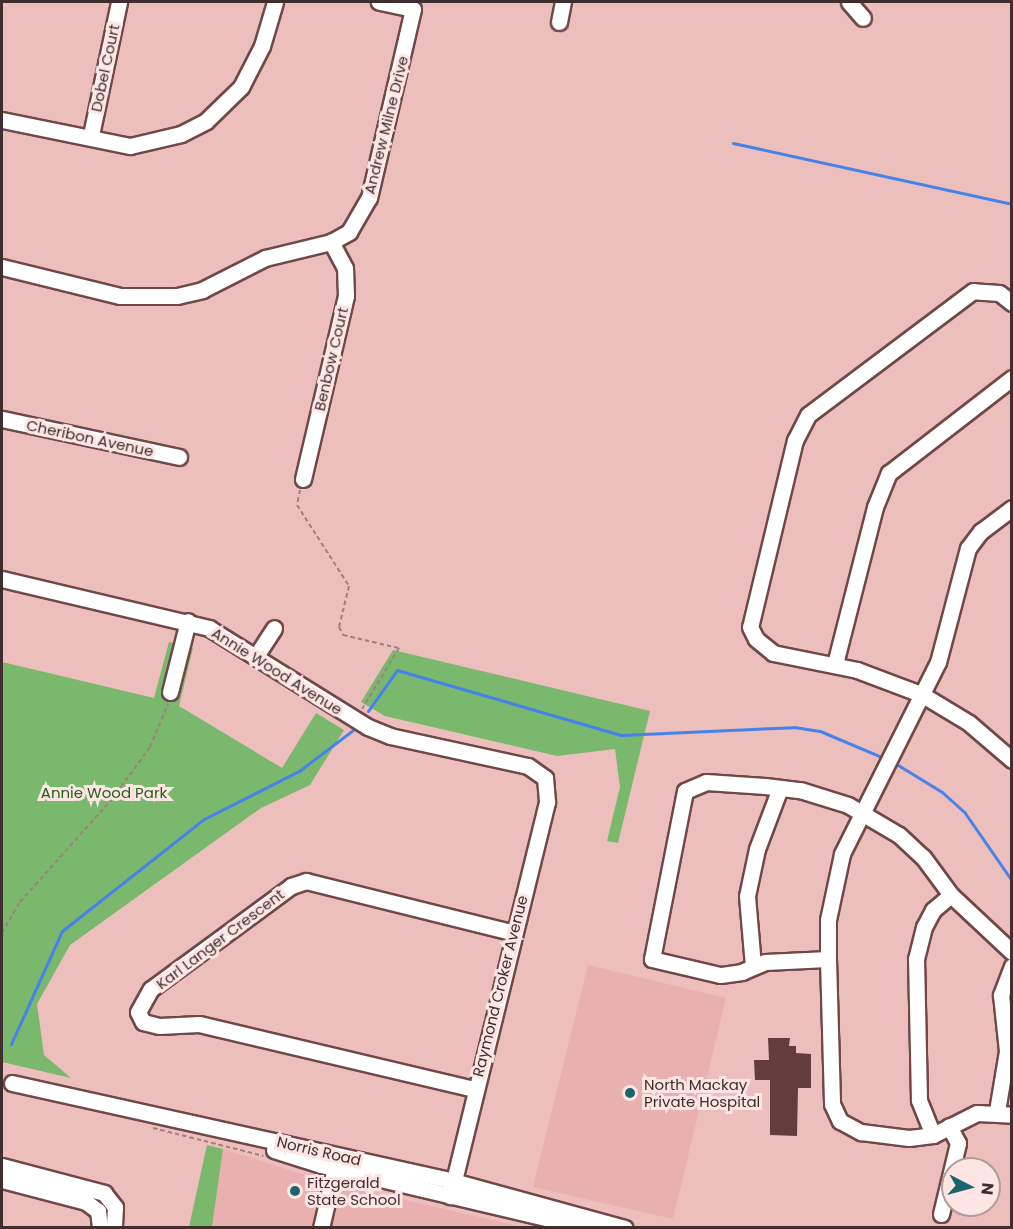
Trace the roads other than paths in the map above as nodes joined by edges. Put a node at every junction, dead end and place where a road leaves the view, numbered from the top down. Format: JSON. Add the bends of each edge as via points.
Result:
{"nodes":[{"id":1,"x":119,"y":2,"type":"edge"},
{"id":2,"x":275,"y":2,"type":"edge"},
{"id":3,"x":379,"y":2,"type":"edge"},
{"id":4,"x":563,"y":2,"type":"edge"},
{"id":5,"x":849,"y":2,"type":"edge"},
{"id":6,"x":863,"y":18,"type":"dead end"},
{"id":7,"x":559,"y":22,"type":"dead end"},
{"id":8,"x":2,"y":120,"type":"edge"},
{"id":9,"x":91,"y":135,"type":"junction"},
{"id":10,"x":332,"y":242,"type":"junction"},
{"id":11,"x":2,"y":267,"type":"edge"},
{"id":12,"x":1011,"y":303,"type":"edge"},
{"id":13,"x":1011,"y":378,"type":"edge"},
{"id":14,"x":2,"y":419,"type":"edge"},
{"id":15,"x":179,"y":457,"type":"dead end"},
{"id":16,"x":303,"y":479,"type":"road end"},
{"id":17,"x":1011,"y":508,"type":"edge"},
{"id":18,"x":2,"y":579,"type":"edge"},
{"id":19,"x":188,"y":621,"type":"junction"},
{"id":20,"x":273,"y":628,"type":"dead end"},
{"id":21,"x":256,"y":656,"type":"junction"},
{"id":22,"x":835,"y":664,"type":"junction"},
{"id":23,"x":170,"y":692,"type":"road end"},
{"id":24,"x":921,"y":694,"type":"junction"},
{"id":25,"x":1008,"y":750,"type":"edge"},
{"id":26,"x":545,"y":778,"type":"joint"},
{"id":27,"x":780,"y":788,"type":"junction"},
{"id":28,"x":862,"y":814,"type":"junction"},
{"id":29,"x":951,"y":895,"type":"junction"},
{"id":30,"x":514,"y":933,"type":"junction"},
{"id":31,"x":1011,"y":952,"type":"edge"},
{"id":32,"x":828,"y":959,"type":"junction"},
{"id":33,"x":753,"y":966,"type":"junction"},
{"id":34,"x":1011,"y":966,"type":"edge"},
{"id":35,"x":7,"y":1081,"type":"edge"},
{"id":36,"x":474,"y":1089,"type":"junction"},
{"id":37,"x":1004,"y":1113,"type":"edge"},
{"id":38,"x":949,"y":1126,"type":"junction"},
{"id":39,"x":933,"y":1135,"type":"junction"},
{"id":40,"x":955,"y":1157,"type":"edge"},
{"id":41,"x":335,"y":1166,"type":"junction"},
{"id":42,"x":2,"y":1167,"type":"edge"},
{"id":43,"x":2,"y":1180,"type":"edge"},
{"id":44,"x":49,"y":1185,"type":"junction"},
{"id":45,"x":452,"y":1188,"type":"junction"},
{"id":46,"x":107,"y":1223,"type":"edge"},
{"id":47,"x":321,"y":1227,"type":"edge"},
{"id":48,"x":587,"y":1227,"type":"edge"},
{"id":49,"x":625,"y":1227,"type":"edge"}],
"edges":[{"from":1,"to":9,"type":"street","name":"Dobel Court"},
{"from":2,"to":9,"type":"street","via":[[254,65],[241,87],[206,121],[155,143],[114,145]]},
{"from":3,"to":10,"type":"street","name":"Andrew Milne Drive","via":[[413,9],[369,198],[349,232]]},
{"from":4,"to":7,"type":"street"},
{"from":5,"to":6,"type":"street"},
{"from":8,"to":9,"type":"street","via":[[65,135]]},
{"from":10,"to":11,"type":"street","name":"Andrew Milne Drive","via":[[265,258],[202,290],[177,296],[120,296]]},
{"from":10,"to":16,"type":"street","name":"Benbow Court","via":[[345,268],[346,296]]},
{"from":12,"to":22,"type":"street","via":[[999,293],[973,291],[808,415],[801,425],[750,627],[756,639],[773,653]]},
{"from":13,"to":22,"type":"street","via":[[889,473],[875,507]]},
{"from":14,"to":15,"type":"street","name":"Cheribon Avenue"},
{"from":17,"to":24,"type":"street","via":[[981,531],[968,548],[938,662]]},
{"from":18,"to":19,"type":"street","name":"Annie Wood Avenue"},
{"from":19,"to":21,"type":"street","name":"Annie Wood Avenue","via":[[227,637]]},
{"from":19,"to":23,"type":"street"},
{"from":20,"to":21,"type":"street"},
{"from":21,"to":26,"type":"street","name":"Annie Wood Avenue","via":[[355,719],[390,736],[528,766]]},
{"from":22,"to":24,"type":"street"},
{"from":24,"to":25,"type":"street"},
{"from":24,"to":28,"type":"street"},
{"from":26,"to":30,"type":"street","name":"Raymond Croker Avenue","via":[[547,802]]},
{"from":27,"to":28,"type":"street","via":[[848,805]]},
{"from":27,"to":33,"type":"street","via":[[757,849],[747,896]]},
{"from":27,"to":33,"type":"street","via":[[706,782],[685,790],[652,959],[720,975]]},
{"from":28,"to":29,"type":"street","via":[[899,836],[923,857]]},
{"from":28,"to":32,"type":"street","via":[[834,879]]},
{"from":29,"to":31,"type":"street"},
{"from":29,"to":39,"type":"street","via":[[933,910],[916,959],[919,1100]]},
{"from":30,"to":36,"type":"street","name":"Raymond Croker Avenue"},
{"from":30,"to":36,"type":"street","name":"Karl Langer Crescent","via":[[306,881],[291,885],[151,989],[138,1012],[143,1022],[151,1024],[199,1023]]},
{"from":32,"to":33,"type":"street","via":[[780,960]]},
{"from":32,"to":39,"type":"street","via":[[832,1104],[840,1121],[861,1132],[885,1137]]},
{"from":34,"to":37,"type":"street","via":[[1001,995],[1006,1051]]},
{"from":35,"to":41,"type":"street","name":"Norris Road"},
{"from":35,"to":41,"type":"street","name":"Norris Road"},
{"from":36,"to":45,"type":"street","name":"Raymond Croker Avenue"},
{"from":37,"to":38,"type":"street","via":[[973,1114]]},
{"from":38,"to":39,"type":"street"},
{"from":38,"to":40,"type":"street","via":[[958,1143]]},
{"from":41,"to":45,"type":"street","name":"Norris Road"},
{"from":41,"to":45,"type":"street","name":"Norris Road","via":[[432,1191]]},
{"from":41,"to":47,"type":"street"},
{"from":42,"to":44,"type":"street"},
{"from":43,"to":44,"type":"street"},
{"from":44,"to":46,"type":"street","via":[[81,1193]]},
{"from":45,"to":48,"type":"street","name":"Norris Road"},
{"from":45,"to":49,"type":"street","name":"Norris Road"}]}
